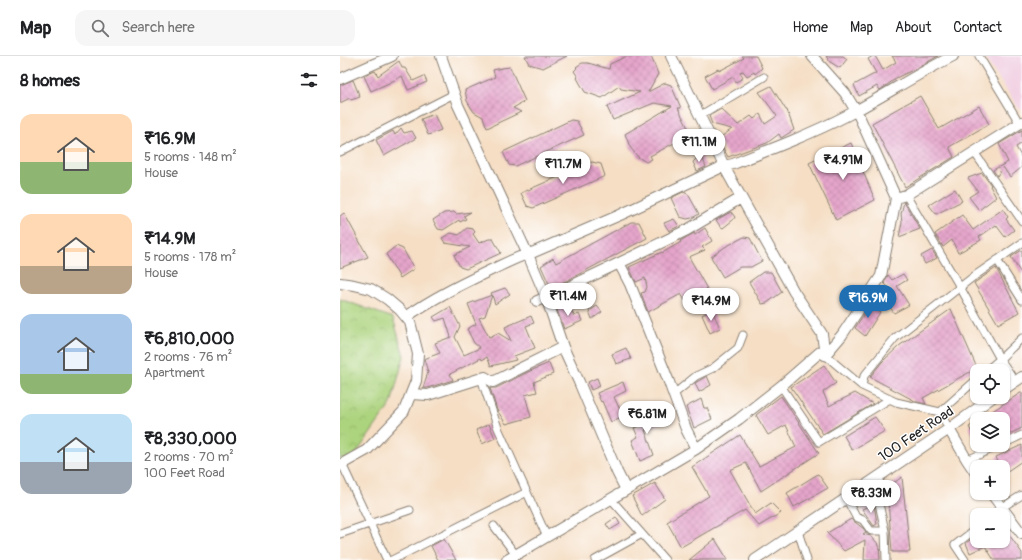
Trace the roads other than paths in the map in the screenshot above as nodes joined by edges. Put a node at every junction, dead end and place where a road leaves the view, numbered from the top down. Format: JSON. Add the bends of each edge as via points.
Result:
{"nodes":[{"id":1,"x":392,"y":56,"type":"edge"},
{"id":2,"x":441,"y":56,"type":"edge"},
{"id":3,"x":671,"y":56,"type":"edge"},
{"id":4,"x":812,"y":56,"type":"edge"},
{"id":5,"x":953,"y":56,"type":"edge"},
{"id":6,"x":979,"y":56,"type":"edge"},
{"id":7,"x":764,"y":76,"type":"dead end"},
{"id":8,"x":340,"y":79,"type":"edge"},
{"id":9,"x":454,"y":94,"type":"junction"},
{"id":10,"x":856,"y":111,"type":"junction"},
{"id":11,"x":699,"y":116,"type":"junction"},
{"id":12,"x":1021,"y":123,"type":"edge"},
{"id":13,"x":340,"y":152,"type":"edge"},
{"id":14,"x":974,"y":152,"type":"junction"},
{"id":15,"x":724,"y":166,"type":"junction"},
{"id":16,"x":901,"y":196,"type":"junction"},
{"id":17,"x":741,"y":198,"type":"junction"},
{"id":18,"x":1022,"y":221,"type":"edge"},
{"id":19,"x":1022,"y":243,"type":"edge"},
{"id":20,"x":527,"y":254,"type":"junction"},
{"id":21,"x":997,"y":260,"type":"junction"},
{"id":22,"x":619,"y":263,"type":"junction"},
{"id":23,"x":340,"y":283,"type":"edge"},
{"id":24,"x":960,"y":287,"type":"junction"},
{"id":25,"x":541,"y":299,"type":"junction"},
{"id":26,"x":1022,"y":300,"type":"edge"},
{"id":27,"x":406,"y":317,"type":"junction"},
{"id":28,"x":743,"y":335,"type":"dead end"},
{"id":29,"x":1022,"y":338,"type":"edge"},
{"id":30,"x":563,"y":347,"type":"junction"},
{"id":31,"x":825,"y":355,"type":"junction"},
{"id":32,"x":1000,"y":359,"type":"junction"},
{"id":33,"x":994,"y":364,"type":"edge"},
{"id":34,"x":481,"y":378,"type":"junction"},
{"id":35,"x":1018,"y":379,"type":"edge"},
{"id":36,"x":970,"y":385,"type":"edge"},
{"id":37,"x":781,"y":386,"type":"junction"},
{"id":38,"x":862,"y":386,"type":"junction"},
{"id":39,"x":411,"y":394,"type":"junction"},
{"id":40,"x":674,"y":394,"type":"junction"},
{"id":41,"x":890,"y":399,"type":"junction"},
{"id":42,"x":983,"y":404,"type":"edge"},
{"id":43,"x":940,"y":412,"type":"junction"},
{"id":44,"x":949,"y":429,"type":"junction"},
{"id":45,"x":1022,"y":435,"type":"edge"},
{"id":46,"x":1010,"y":440,"type":"edge"},
{"id":47,"x":696,"y":449,"type":"junction"},
{"id":48,"x":984,"y":452,"type":"edge"},
{"id":49,"x":967,"y":460,"type":"junction"},
{"id":50,"x":341,"y":464,"type":"edge"},
{"id":51,"x":970,"y":464,"type":"edge"},
{"id":52,"x":880,"y":476,"type":"junction"},
{"id":53,"x":626,"y":490,"type":"junction"},
{"id":54,"x":527,"y":492,"type":"junction"},
{"id":55,"x":1022,"y":496,"type":"edge"},
{"id":56,"x":846,"y":498,"type":"junction"},
{"id":57,"x":611,"y":499,"type":"junction"},
{"id":58,"x":996,"y":500,"type":"edge"},
{"id":59,"x":1002,"y":508,"type":"joint"},
{"id":60,"x":410,"y":510,"type":"dead end"},
{"id":61,"x":1010,"y":518,"type":"edge"},
{"id":62,"x":370,"y":524,"type":"junction"},
{"id":63,"x":494,"y":526,"type":"dead end"},
{"id":64,"x":798,"y":531,"type":"junction"},
{"id":65,"x":884,"y":531,"type":"junction"},
{"id":66,"x":970,"y":533,"type":"edge"},
{"id":67,"x":340,"y":534,"type":"edge"},
{"id":68,"x":642,"y":534,"type":"junction"},
{"id":69,"x":1022,"y":534,"type":"edge"},
{"id":70,"x":547,"y":537,"type":"junction"},
{"id":71,"x":512,"y":557,"type":"edge"},
{"id":72,"x":387,"y":560,"type":"edge"},
{"id":73,"x":392,"y":560,"type":"edge"},
{"id":74,"x":595,"y":560,"type":"edge"},
{"id":75,"x":665,"y":560,"type":"edge"},
{"id":76,"x":755,"y":560,"type":"edge"},
{"id":77,"x":808,"y":560,"type":"edge"},
{"id":78,"x":886,"y":560,"type":"edge"},
{"id":79,"x":965,"y":560,"type":"edge"}],
"edges":[{"from":1,"to":8,"type":"main road"},
{"from":2,"to":9,"type":"main road"},
{"from":3,"to":11,"type":"main road"},
{"from":4,"to":10,"type":"main road","via":[[845,93]]},
{"from":5,"to":10,"type":"main road"},
{"from":6,"to":12,"type":"street"},
{"from":7,"to":11,"type":"street"},
{"from":9,"to":13,"type":"street"},
{"from":9,"to":20,"type":"main road"},
{"from":10,"to":15,"type":"main road","via":[[803,136]]},
{"from":10,"to":16,"type":"main road"},
{"from":11,"to":15,"type":"main road"},
{"from":12,"to":14,"type":"main road"},
{"from":14,"to":16,"type":"main road"},
{"from":14,"to":18,"type":"street"},
{"from":15,"to":17,"type":"main road"},
{"from":15,"to":20,"type":"main road","via":[[620,216]]},
{"from":16,"to":24,"type":"street"},
{"from":16,"to":31,"type":"main road","via":[[881,276],[842,335]]},
{"from":17,"to":22,"type":"main road","via":[[687,230]]},
{"from":17,"to":31,"type":"main road","via":[[794,292],[822,334]]},
{"from":19,"to":21,"type":"street"},
{"from":20,"to":25,"type":"main road"},
{"from":20,"to":27,"type":"main road","via":[[458,285]]},
{"from":21,"to":24,"type":"street"},
{"from":21,"to":26,"type":"street"},
{"from":22,"to":25,"type":"main road"},
{"from":22,"to":40,"type":"main road","via":[[630,284]]},
{"from":23,"to":27,"type":"main road","via":[[371,289],[387,299]]},
{"from":24,"to":32,"type":"street"},
{"from":24,"to":38,"type":"street","via":[[895,338],[864,376]]},
{"from":25,"to":30,"type":"main road"},
{"from":27,"to":39,"type":"main road","via":[[410,322],[418,354],[416,381]]},
{"from":28,"to":40,"type":"street","via":[[738,348]]},
{"from":29,"to":32,"type":"street"},
{"from":30,"to":34,"type":"main road","via":[[494,382],[485,377]]},
{"from":30,"to":53,"type":"main road"},
{"from":31,"to":37,"type":"main road","via":[[820,352]]},
{"from":31,"to":38,"type":"street"},
{"from":32,"to":33,"type":"street"},
{"from":32,"to":35,"type":"street"},
{"from":34,"to":39,"type":"main road","via":[[428,395]]},
{"from":34,"to":54,"type":"street","via":[[498,428]]},
{"from":36,"to":43,"type":"street"},
{"from":37,"to":41,"type":"street","via":[[819,442]]},
{"from":37,"to":47,"type":"main road"},
{"from":38,"to":41,"type":"street"},
{"from":39,"to":50,"type":"main road","via":[[404,411],[367,450]]},
{"from":40,"to":47,"type":"main road"},
{"from":41,"to":43,"type":"street"},
{"from":42,"to":44,"type":"main road","name":"100 Feet Road"},
{"from":43,"to":44,"type":"street"},
{"from":44,"to":49,"type":"main road"},
{"from":44,"to":52,"type":"main road","name":"100 Feet Road"},
{"from":45,"to":46,"type":"street"},
{"from":47,"to":53,"type":"main road"},
{"from":48,"to":49,"type":"street"},
{"from":49,"to":51,"type":"main road"},
{"from":50,"to":62,"type":"street"},
{"from":52,"to":56,"type":"main road","name":"100 Feet Road"},
{"from":52,"to":65,"type":"street","via":[[878,499]]},
{"from":53,"to":57,"type":"main road"},
{"from":54,"to":70,"type":"street"},
{"from":54,"to":73,"type":"street"},
{"from":55,"to":59,"type":"street"},
{"from":56,"to":64,"type":"main road","name":"100 Feet Road"},
{"from":56,"to":65,"type":"street","via":[[856,518],[863,520],[871,532]]},
{"from":57,"to":68,"type":"street"},
{"from":57,"to":70,"type":"main road"},
{"from":58,"to":59,"type":"main road"},
{"from":60,"to":62,"type":"street"},
{"from":61,"to":69,"type":"main road"},
{"from":62,"to":67,"type":"street"},
{"from":62,"to":72,"type":"street"},
{"from":63,"to":71,"type":"street"},
{"from":64,"to":76,"type":"main road","name":"100 Feet Road"},
{"from":64,"to":77,"type":"street"},
{"from":65,"to":78,"type":"street"},
{"from":66,"to":79,"type":"street","via":[[955,545]]},
{"from":68,"to":74,"type":"street"},
{"from":68,"to":75,"type":"street"},
{"from":70,"to":71,"type":"main road"}]}
